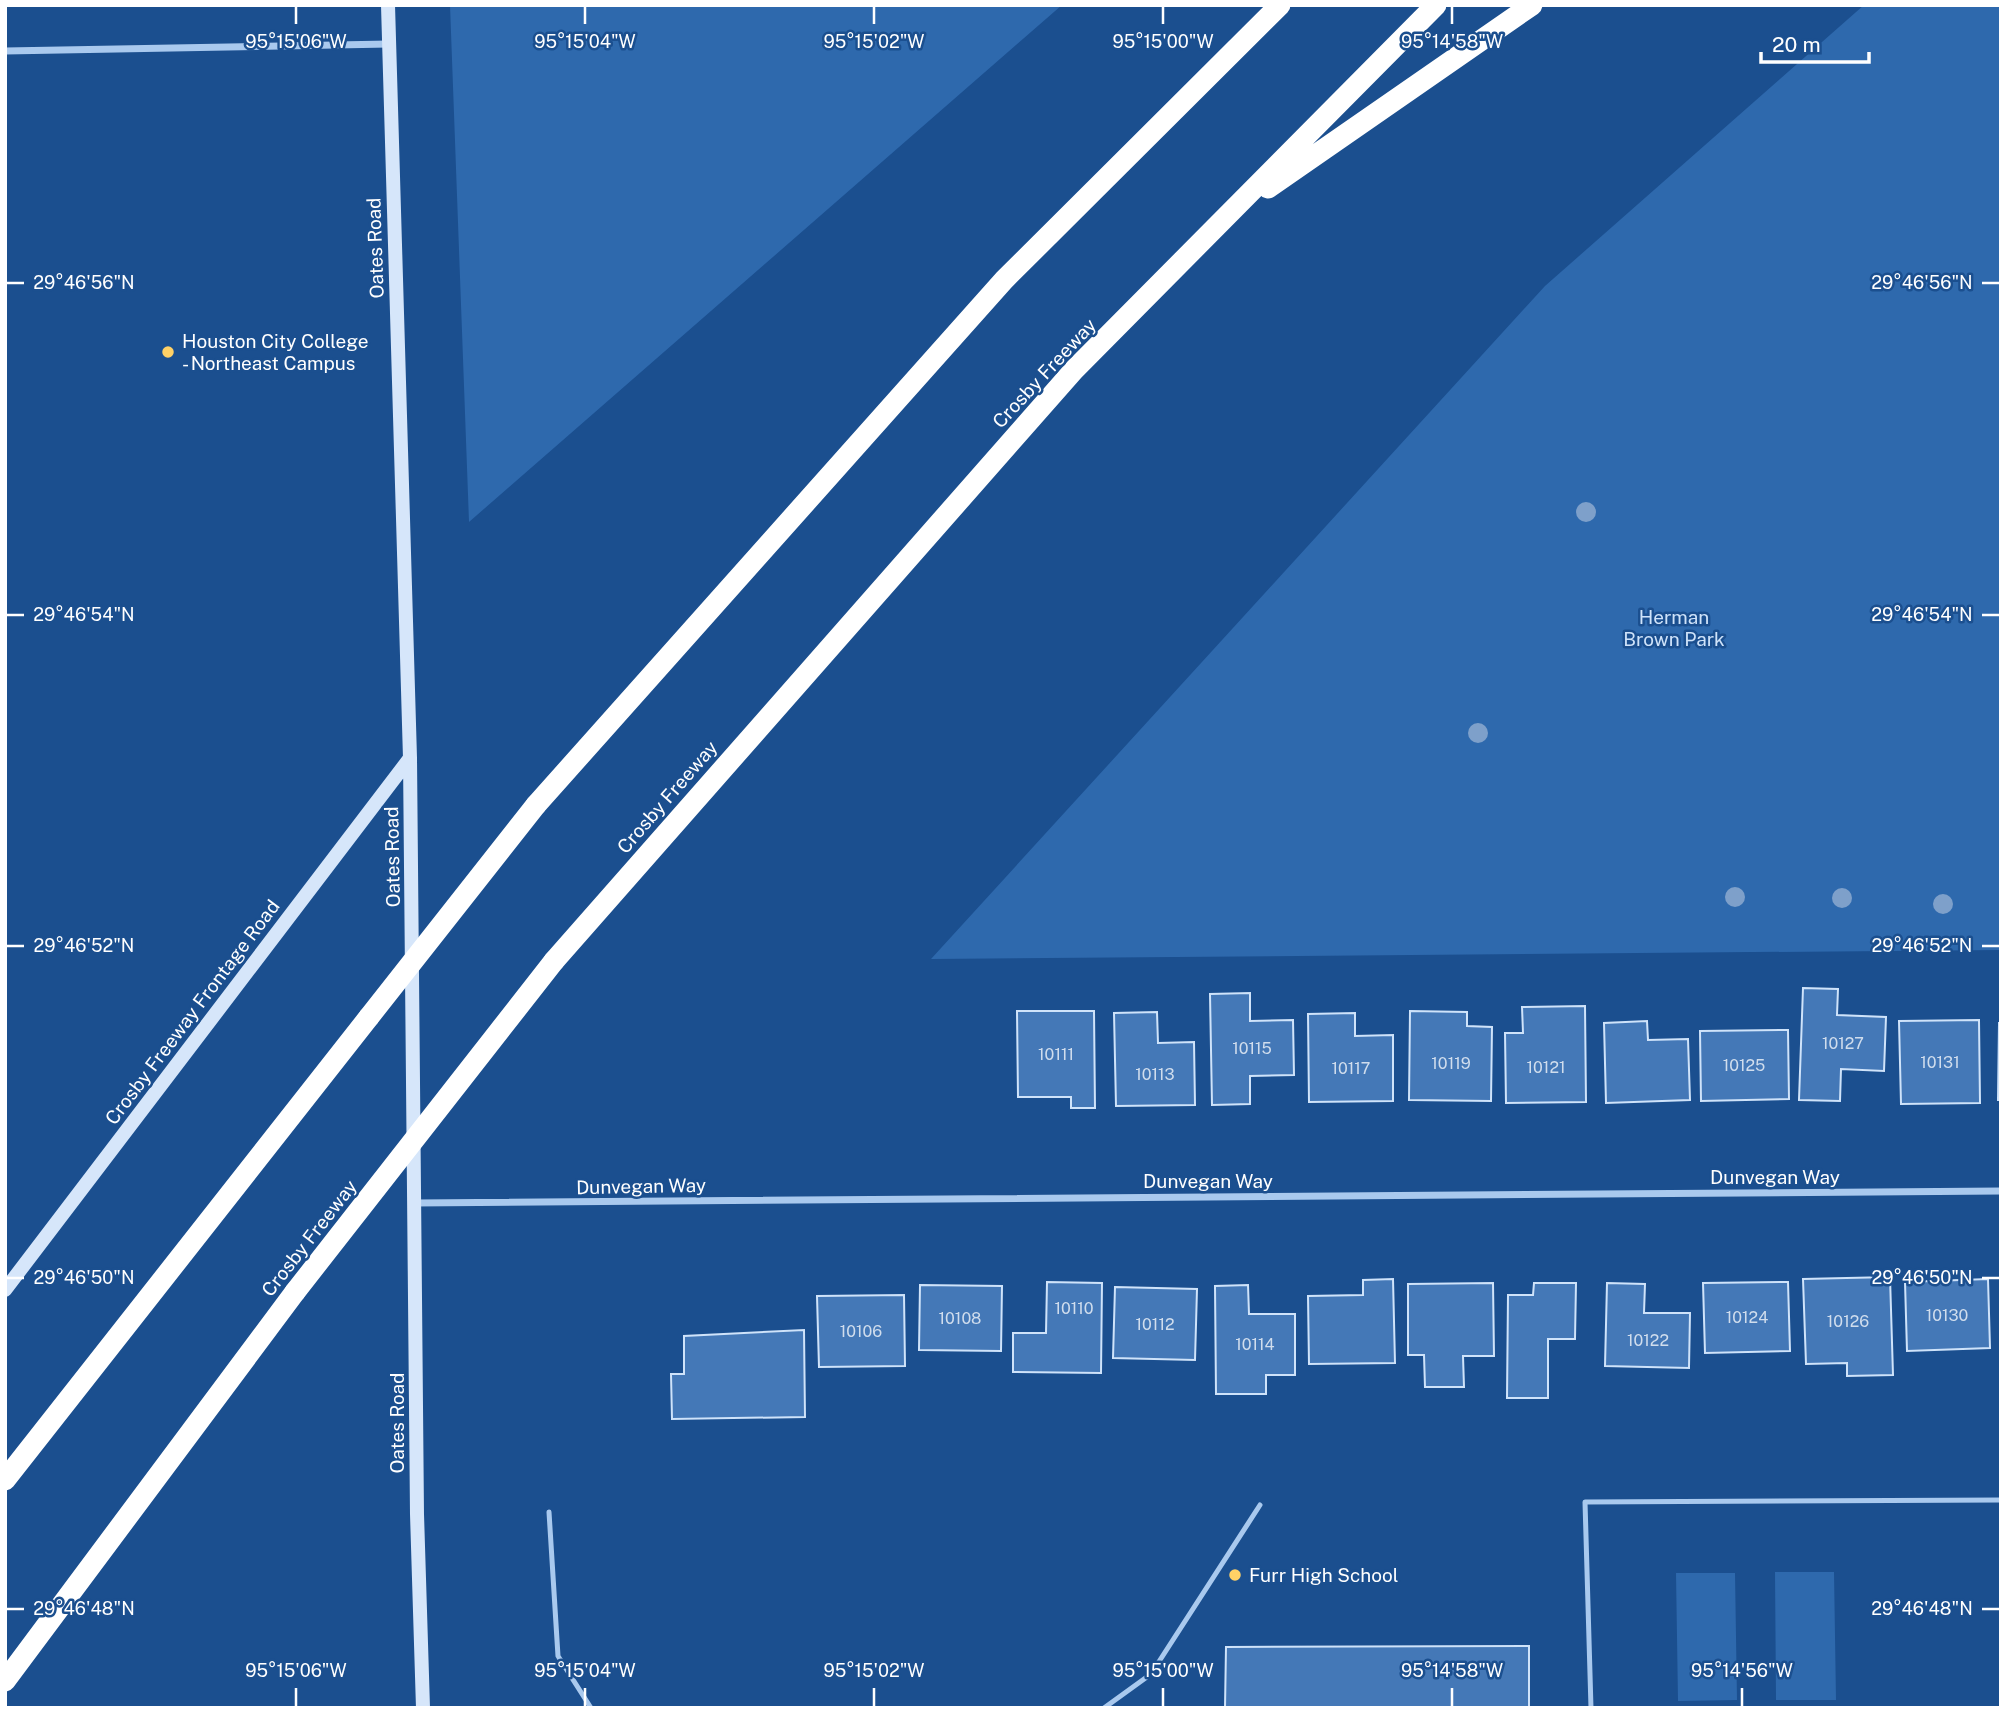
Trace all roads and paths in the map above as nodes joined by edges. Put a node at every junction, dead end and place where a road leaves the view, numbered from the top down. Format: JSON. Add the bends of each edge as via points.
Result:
{"nodes":[{"id":1,"x":388,"y":5,"type":"edge"},
{"id":2,"x":1280,"y":5,"type":"edge"},
{"id":3,"x":1436,"y":5,"type":"edge"},
{"id":4,"x":1532,"y":5,"type":"edge"},
{"id":5,"x":389,"y":44,"type":"junction"},
{"id":6,"x":5,"y":51,"type":"edge"},
{"id":7,"x":1224,"y":219,"type":"junction"},
{"id":8,"x":410,"y":758,"type":"junction"},
{"id":9,"x":2001,"y":1191,"type":"edge"},
{"id":10,"x":415,"y":1203,"type":"junction"},
{"id":11,"x":5,"y":1290,"type":"edge"},
{"id":12,"x":5,"y":1480,"type":"edge"},
{"id":13,"x":2001,"y":1500,"type":"edge"},
{"id":14,"x":1260,"y":1505,"type":"dead end"},
{"id":15,"x":550,"y":1513,"type":"dead end"},
{"id":16,"x":5,"y":1681,"type":"edge"},
{"id":17,"x":423,"y":1708,"type":"edge"},
{"id":18,"x":591,"y":1708,"type":"edge"},
{"id":19,"x":1104,"y":1708,"type":"edge"},
{"id":20,"x":1591,"y":1708,"type":"edge"}],
"edges":[{"from":1,"to":5,"type":"street","name":"Oates Road"},
{"from":2,"to":12,"type":"highway","bridge":true,"via":[[1004,280],[536,805]]},
{"from":3,"to":7,"type":"highway","name":"Crosby Freeway"},
{"from":4,"to":7,"type":"highway"},
{"from":5,"to":6,"type":"street"},
{"from":5,"to":8,"type":"street","name":"Oates Road"},
{"from":7,"to":16,"type":"highway","name":"Crosby Freeway","bridge":true,"via":[[1074,370],[554,961],[295,1292]]},
{"from":8,"to":10,"type":"street","name":"Oates Road"},
{"from":8,"to":11,"type":"street","name":"Crosby Freeway Frontage Road"},
{"from":9,"to":10,"type":"street","name":"Dunvegan Way"},
{"from":10,"to":17,"type":"street","name":"Oates Road"},
{"from":13,"to":20,"type":"lane","via":[[1585,1502]]},
{"from":14,"to":19,"type":"lane","via":[[1151,1674]]},
{"from":15,"to":18,"type":"lane","via":[[558,1656]]}]}
